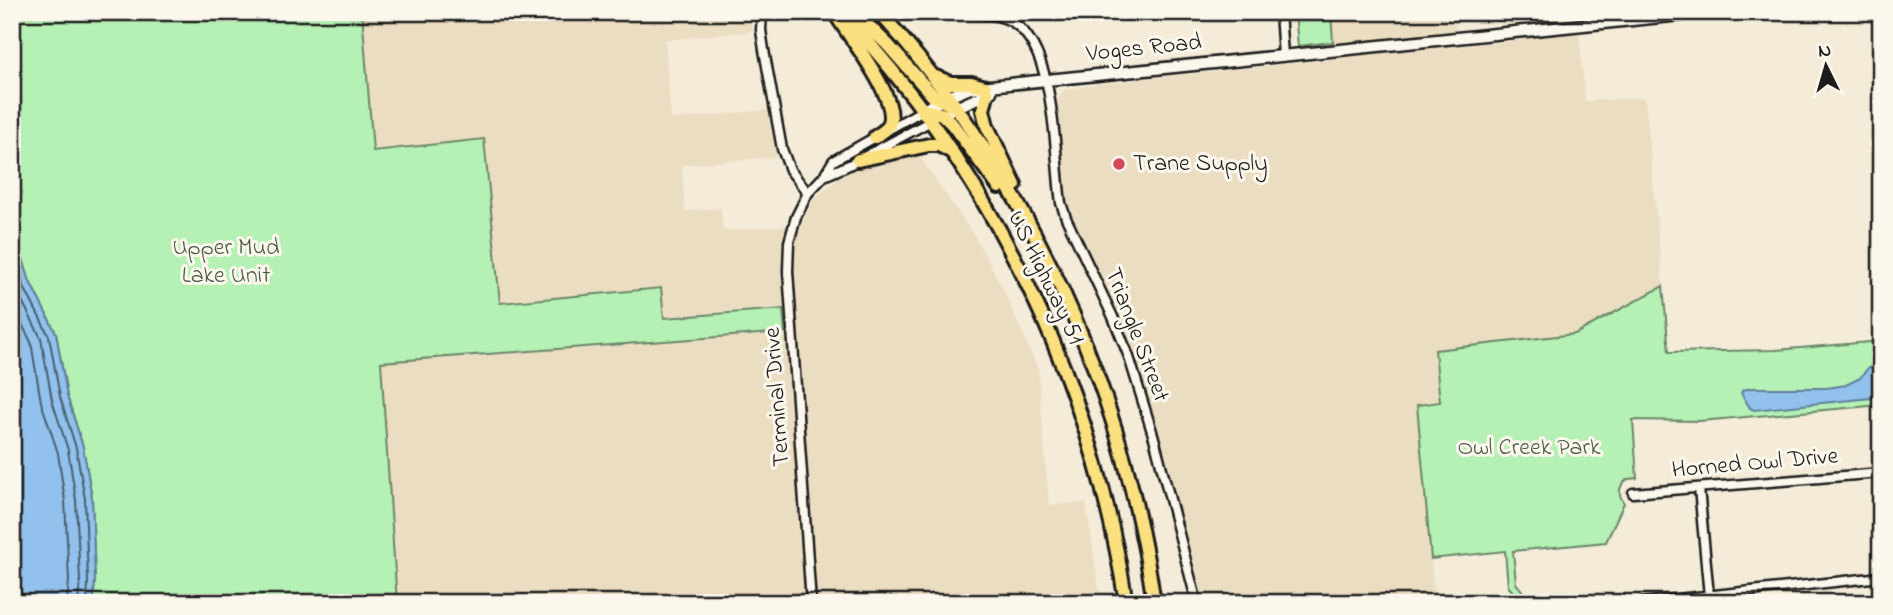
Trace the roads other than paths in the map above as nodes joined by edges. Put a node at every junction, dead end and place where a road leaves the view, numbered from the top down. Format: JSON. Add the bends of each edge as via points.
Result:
{"nodes":[{"id":1,"x":762,"y":12,"type":"edge"},
{"id":2,"x":835,"y":12,"type":"edge"},
{"id":3,"x":841,"y":12,"type":"edge"},
{"id":4,"x":854,"y":12,"type":"edge"},
{"id":5,"x":879,"y":12,"type":"edge"},
{"id":6,"x":956,"y":12,"type":"edge"},
{"id":7,"x":1280,"y":12,"type":"edge"},
{"id":8,"x":1710,"y":12,"type":"edge"},
{"id":9,"x":1283,"y":56,"type":"junction"},
{"id":10,"x":932,"y":76,"type":"junction"},
{"id":11,"x":1047,"y":81,"type":"junction"},
{"id":12,"x":986,"y":90,"type":"junction"},
{"id":13,"x":940,"y":108,"type":"junction"},
{"id":14,"x":875,"y":137,"type":"junction"},
{"id":15,"x":953,"y":152,"type":"junction"},
{"id":16,"x":858,"y":160,"type":"junction"},
{"id":17,"x":824,"y":176,"type":"junction"},
{"id":18,"x":808,"y":193,"type":"junction"},
{"id":19,"x":1031,"y":228,"type":"junction"},
{"id":20,"x":1881,"y":472,"type":"edge"},
{"id":21,"x":1699,"y":488,"type":"junction"},
{"id":22,"x":1633,"y":493,"type":"dead end"},
{"id":23,"x":1881,"y":577,"type":"edge"},
{"id":24,"x":1709,"y":596,"type":"junction"},
{"id":25,"x":811,"y":603,"type":"edge"},
{"id":26,"x":1126,"y":603,"type":"edge"},
{"id":27,"x":1154,"y":603,"type":"edge"},
{"id":28,"x":1197,"y":603,"type":"edge"},
{"id":29,"x":1640,"y":603,"type":"edge"}],
"edges":[{"from":1,"to":18,"type":"street","via":[[761,30],[782,149],[790,170]]},
{"from":2,"to":14,"type":"main road","via":[[887,97],[889,126]]},
{"from":3,"to":13,"type":"main road","name":"US Highway 51","via":[[878,54]]},
{"from":4,"to":13,"type":"main road"},
{"from":5,"to":10,"type":"main road"},
{"from":6,"to":11,"type":"street","name":"Triangle Street","via":[[992,15],[1014,23],[1032,44]]},
{"from":7,"to":9,"type":"street"},
{"from":8,"to":9,"type":"street","name":"Voges Road"},
{"from":9,"to":11,"type":"street","name":"Voges Road"},
{"from":10,"to":12,"type":"main road"},
{"from":10,"to":13,"type":"main road"},
{"from":11,"to":12,"type":"street","name":"Voges Road"},
{"from":11,"to":28,"type":"street","name":"Triangle Street","via":[[1061,203],[1129,357]]},
{"from":12,"to":13,"type":"street","name":"Voges Road"},
{"from":12,"to":19,"type":"main road","via":[[983,110],[988,126]]},
{"from":13,"to":14,"type":"street","name":"Terminal Drive"},
{"from":13,"to":15,"type":"main road","name":"US Highway 51"},
{"from":13,"to":16,"type":"street","name":"Terminal Drive"},
{"from":13,"to":19,"type":"main road","name":"US Highway 51"},
{"from":14,"to":17,"type":"street","name":"Terminal Drive","via":[[833,161]]},
{"from":15,"to":16,"type":"main road","via":[[929,145]]},
{"from":15,"to":26,"type":"main road","name":"US Highway 51","via":[[1014,255],[1062,361],[1104,492]]},
{"from":16,"to":17,"type":"street","name":"Terminal Drive"},
{"from":17,"to":18,"type":"street","name":"Terminal Drive"},
{"from":18,"to":25,"type":"street","name":"Terminal Drive","via":[[791,231],[788,271]]},
{"from":19,"to":27,"type":"main road","name":"US Highway 51","via":[[1075,319],[1115,428],[1138,513]]},
{"from":20,"to":21,"type":"street","name":"Horned Owl Drive"},
{"from":21,"to":22,"type":"street","name":"Horned Owl Drive"},
{"from":21,"to":24,"type":"street"},
{"from":23,"to":24,"type":"street"},
{"from":24,"to":29,"type":"street"}]}
